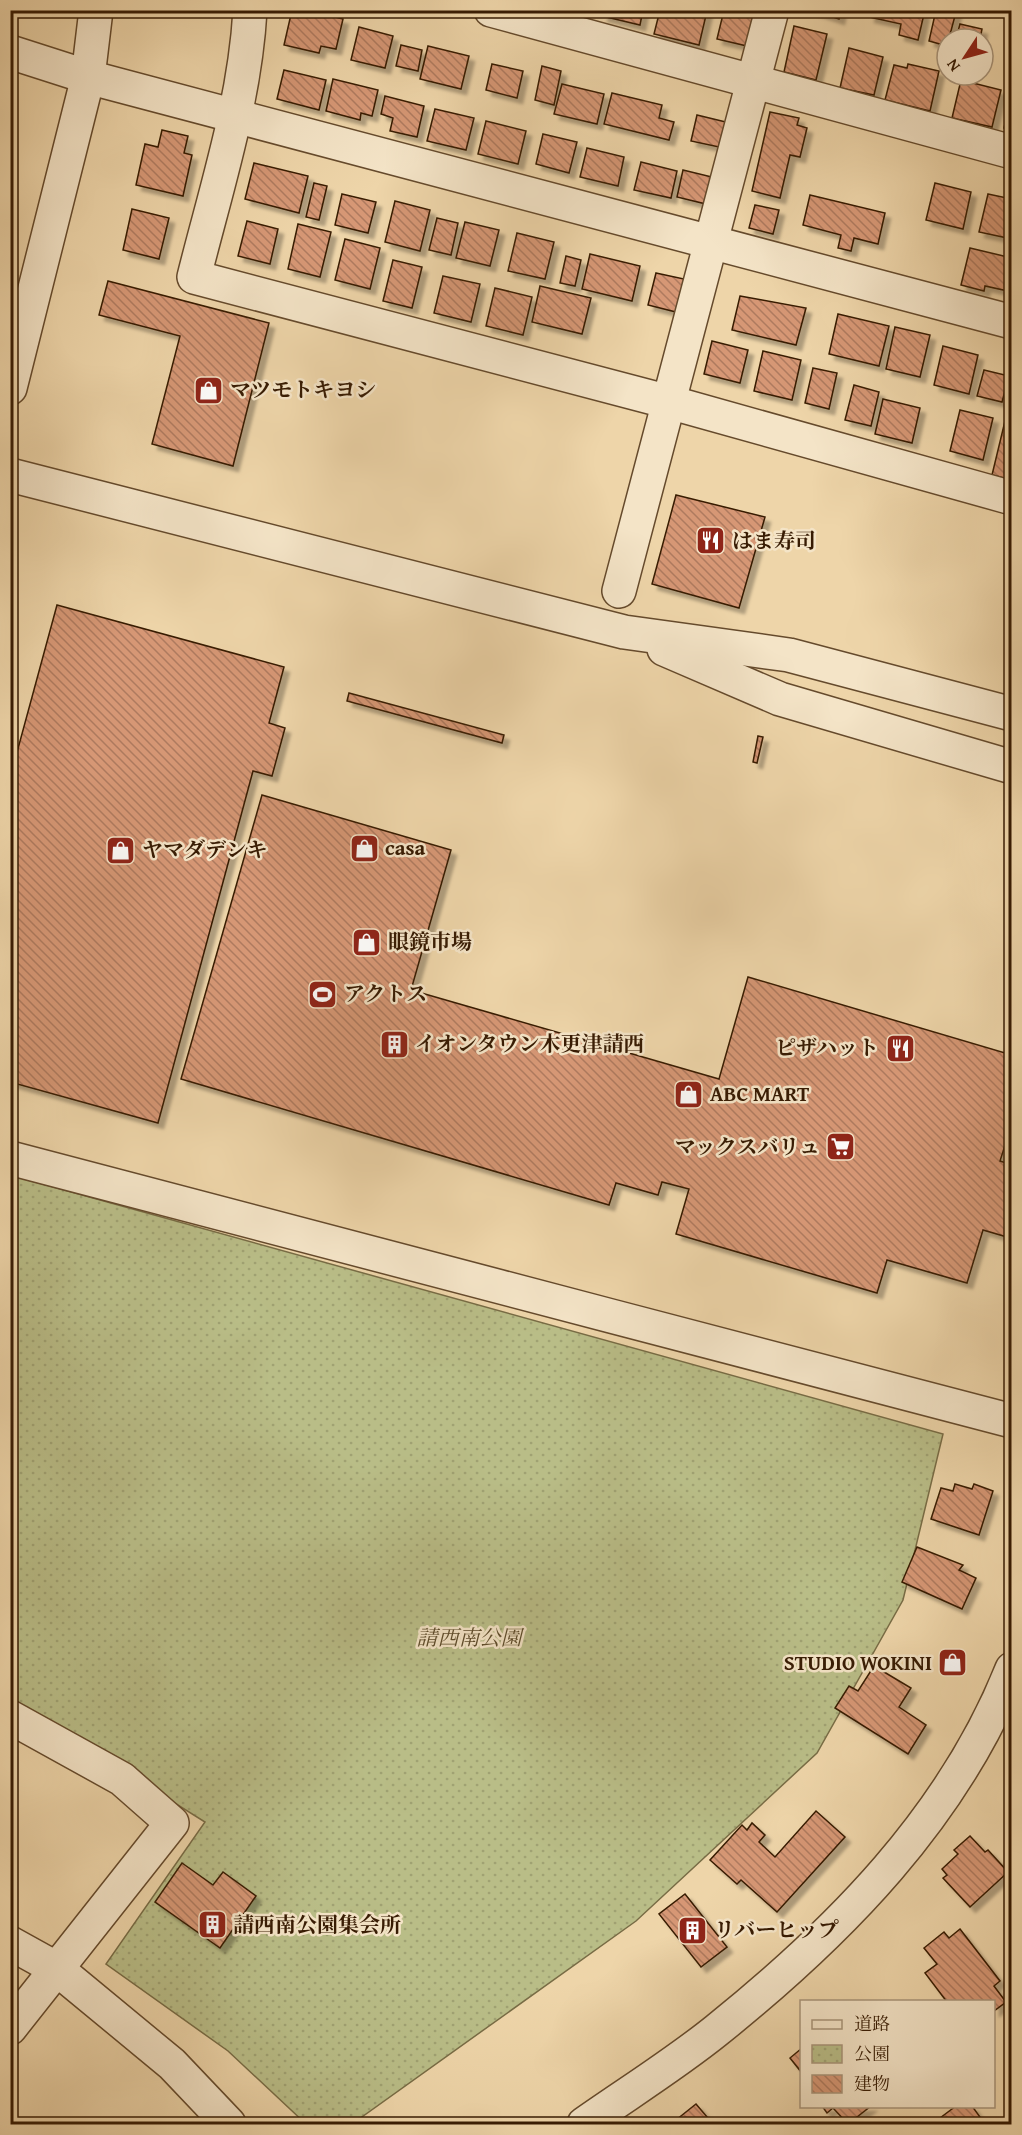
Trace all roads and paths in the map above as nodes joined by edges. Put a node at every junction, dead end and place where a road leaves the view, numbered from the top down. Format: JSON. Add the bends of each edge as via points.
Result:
{"nodes":[{"id":1,"x":96,"y":10,"type":"edge"},
{"id":2,"x":250,"y":10,"type":"edge"},
{"id":3,"x":491,"y":10,"type":"edge"},
{"id":4,"x":772,"y":10,"type":"edge"},
{"id":5,"x":10,"y":52,"type":"edge"},
{"id":6,"x":88,"y":77,"type":"junction"},
{"id":7,"x":754,"y":81,"type":"junction"},
{"id":8,"x":234,"y":116,"type":"junction"},
{"id":9,"x":1011,"y":152,"type":"edge"},
{"id":10,"x":711,"y":242,"type":"junction"},
{"id":11,"x":1011,"y":322,"type":"edge"},
{"id":12,"x":10,"y":388,"type":"edge"},
{"id":13,"x":669,"y":402,"type":"junction"},
{"id":14,"x":10,"y":475,"type":"edge"},
{"id":15,"x":1011,"y":498,"type":"edge"},
{"id":16,"x":619,"y":591,"type":"dead end"},
{"id":17,"x":624,"y":632,"type":"junction"},
{"id":18,"x":1011,"y":714,"type":"edge"},
{"id":19,"x":1011,"y":767,"type":"edge"},
{"id":20,"x":10,"y":1158,"type":"edge"},
{"id":21,"x":1011,"y":1421,"type":"edge"},
{"id":22,"x":1011,"y":1669,"type":"edge"},
{"id":23,"x":10,"y":1717,"type":"edge"},
{"id":24,"x":10,"y":1943,"type":"edge"},
{"id":25,"x":57,"y":1969,"type":"junction"},
{"id":26,"x":10,"y":2028,"type":"edge"},
{"id":27,"x":229,"y":2124,"type":"edge"},
{"id":28,"x":584,"y":2124,"type":"edge"}],
"edges":[{"from":1,"to":6,"type":"street"},
{"from":2,"to":8,"type":"street","via":[[248,47]]},
{"from":3,"to":7,"type":"street"},
{"from":4,"to":7,"type":"street"},
{"from":5,"to":6,"type":"street"},
{"from":6,"to":8,"type":"street"},
{"from":6,"to":12,"type":"street"},
{"from":7,"to":9,"type":"street"},
{"from":7,"to":10,"type":"street"},
{"from":8,"to":10,"type":"street"},
{"from":8,"to":13,"type":"street","via":[[194,277]]},
{"from":10,"to":11,"type":"street"},
{"from":10,"to":13,"type":"street"},
{"from":13,"to":15,"type":"street"},
{"from":13,"to":16,"type":"street"},
{"from":14,"to":17,"type":"street"},
{"from":17,"to":18,"type":"street","via":[[789,654]]},
{"from":17,"to":19,"type":"street","via":[[780,699]]},
{"from":20,"to":21,"type":"street"},
{"from":22,"to":28,"type":"street","via":[[969,1754],[931,1817],[884,1876],[823,1939],[717,2031]]},
{"from":23,"to":25,"type":"street","via":[[122,1779],[172,1823]]},
{"from":24,"to":25,"type":"street"},
{"from":25,"to":26,"type":"street"},
{"from":25,"to":27,"type":"street","via":[[172,2064]]}]}
